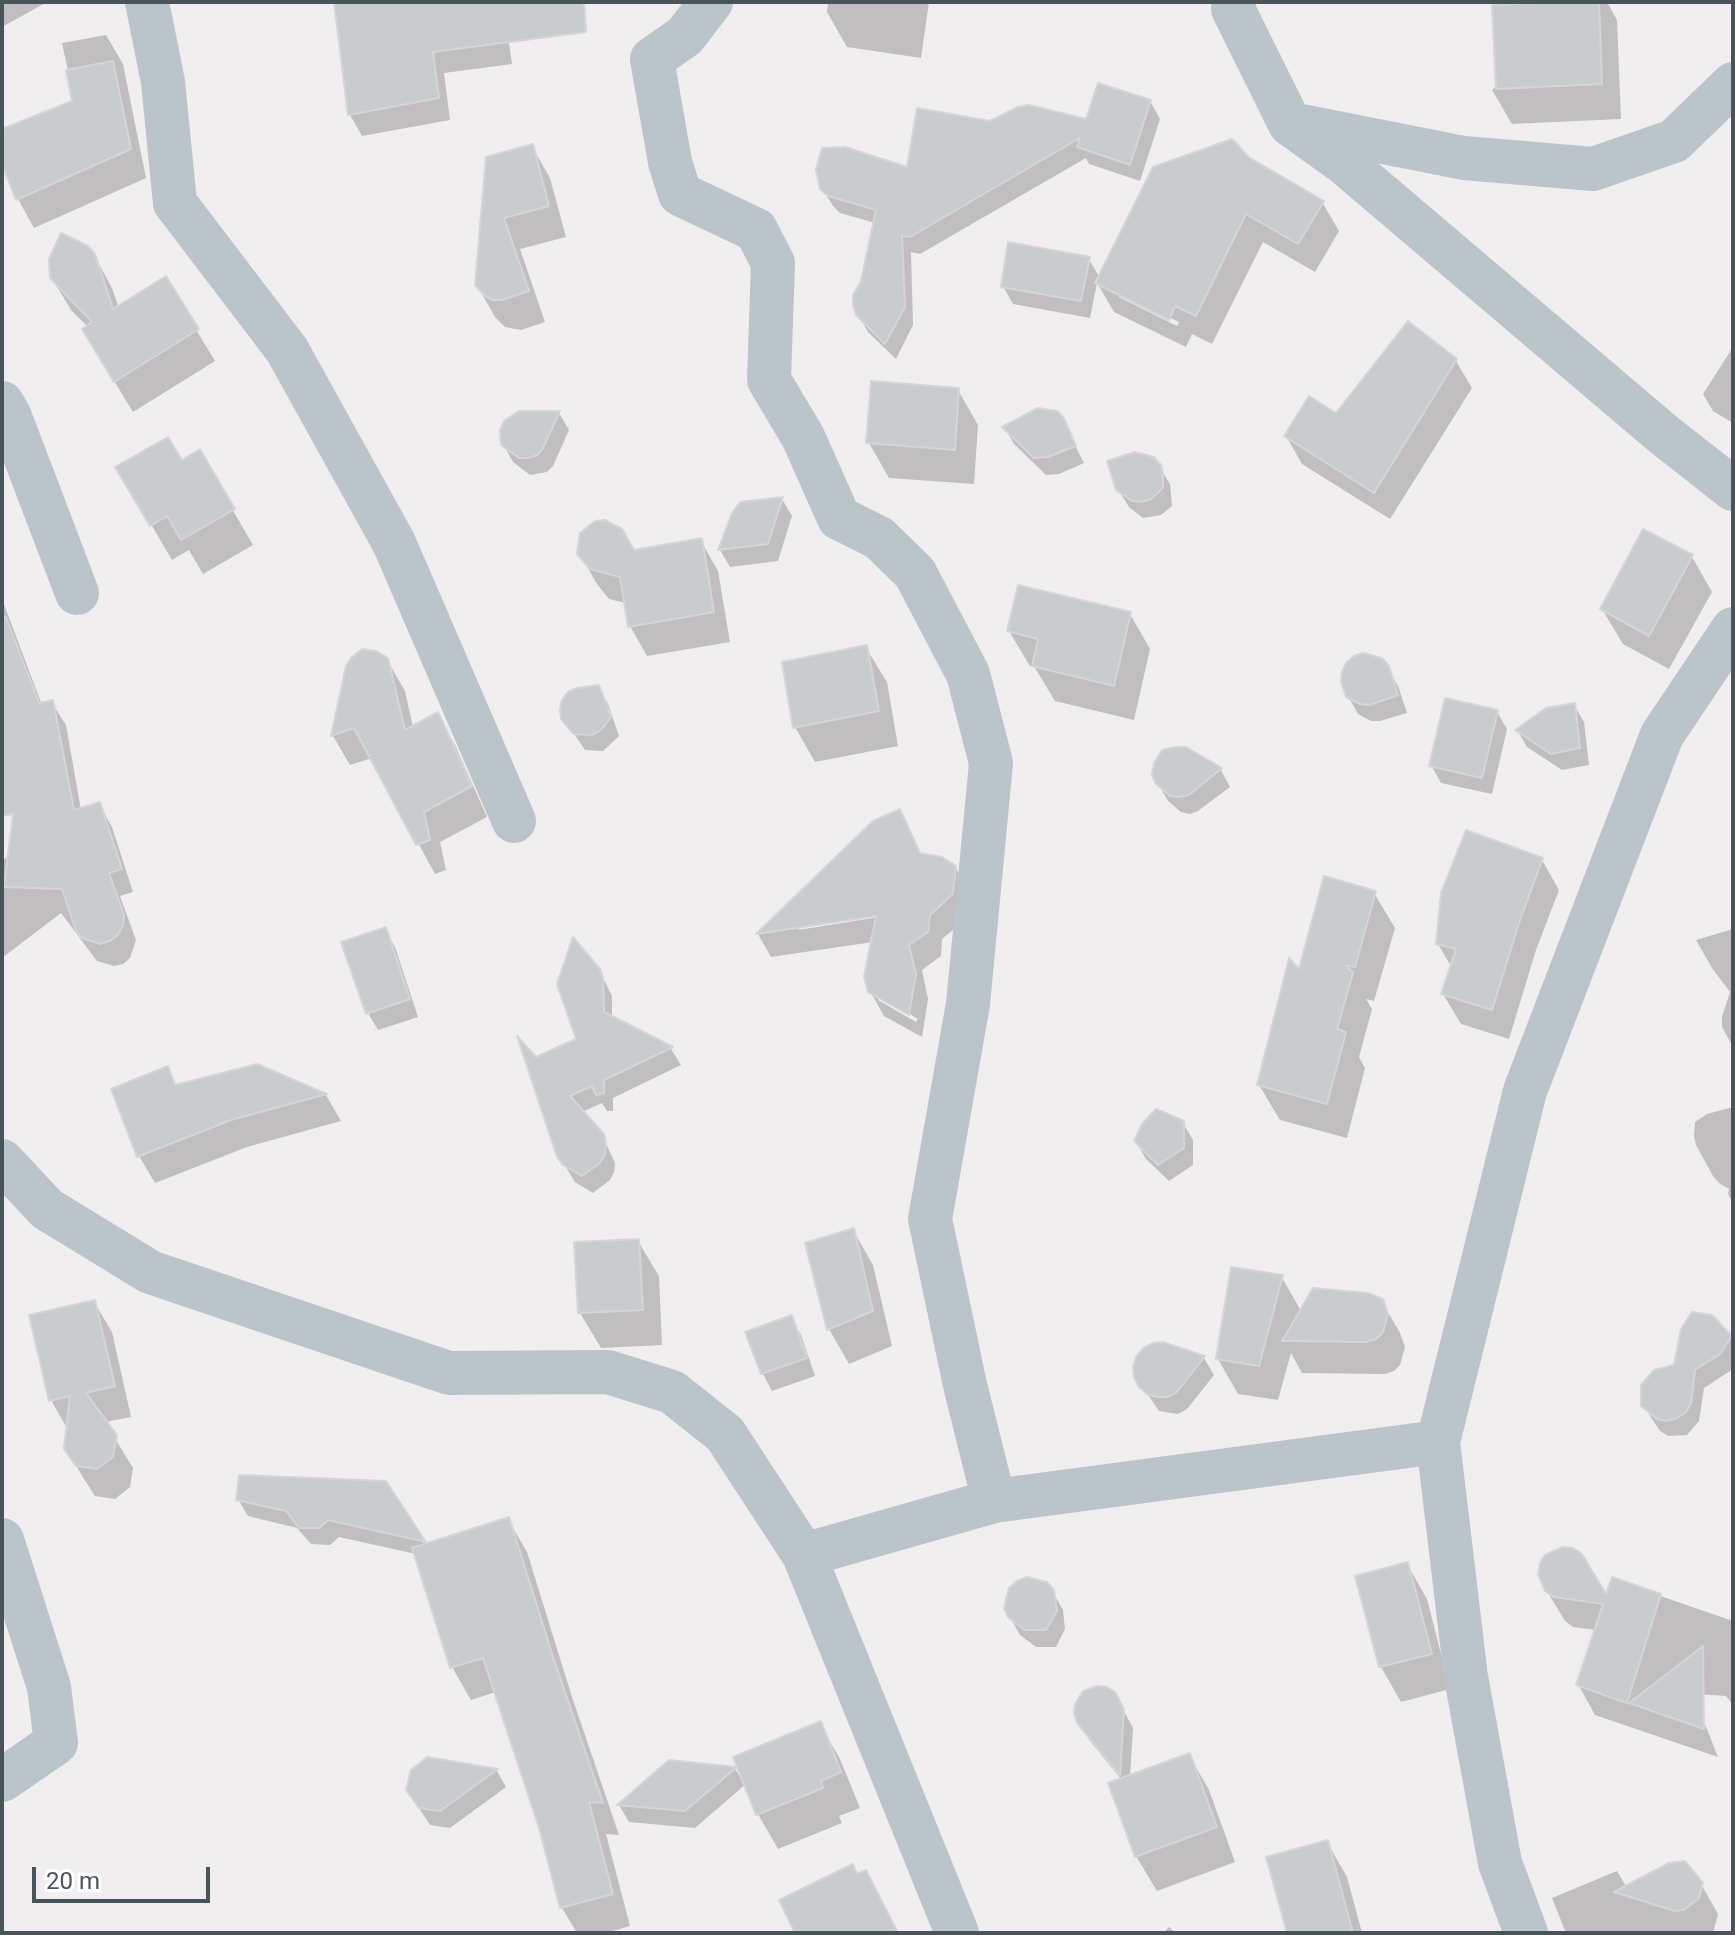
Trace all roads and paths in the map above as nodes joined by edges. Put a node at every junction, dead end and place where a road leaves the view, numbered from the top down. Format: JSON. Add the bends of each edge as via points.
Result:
{"nodes":[{"id":1,"x":147,"y":2,"type":"edge"},
{"id":2,"x":711,"y":2,"type":"edge"},
{"id":3,"x":1227,"y":4,"type":"edge"},
{"id":4,"x":1733,"y":84,"type":"edge"},
{"id":5,"x":1290,"y":124,"type":"junction"},
{"id":6,"x":2,"y":403,"type":"edge"},
{"id":7,"x":1733,"y":489,"type":"edge"},
{"id":8,"x":77,"y":593,"type":"dead end"},
{"id":9,"x":1733,"y":629,"type":"edge"},
{"id":10,"x":514,"y":821,"type":"dead end"},
{"id":11,"x":2,"y":1161,"type":"edge"},
{"id":12,"x":1438,"y":1442,"type":"junction"},
{"id":13,"x":994,"y":1501,"type":"junction"},
{"id":14,"x":2,"y":1540,"type":"edge"},
{"id":15,"x":804,"y":1555,"type":"junction"},
{"id":16,"x":2,"y":1780,"type":"edge"},
{"id":17,"x":957,"y":1933,"type":"edge"},
{"id":18,"x":1526,"y":1933,"type":"edge"}],
"edges":[{"from":1,"to":10,"type":"street","via":[[163,82],[175,203],[287,350],[394,543]]},
{"from":2,"to":13,"type":"street","via":[[685,36],[652,59],[680,194],[756,230],[773,263],[769,380],[803,437],[839,518],[879,538],[915,573],[968,674],[991,763],[968,1004],[930,1219]]},
{"from":3,"to":5,"type":"street"},
{"from":4,"to":5,"type":"street","via":[[1674,141],[1593,169],[1464,158]]},
{"from":5,"to":7,"type":"street","via":[[1343,162]]},
{"from":6,"to":8,"type":"street"},
{"from":9,"to":12,"type":"street","via":[[1662,735],[1525,1091]]},
{"from":11,"to":15,"type":"street","via":[[47,1209],[150,1272],[449,1373],[608,1372],[672,1392],[725,1434]]},
{"from":12,"to":13,"type":"street"},
{"from":12,"to":18,"type":"street","via":[[1466,1677],[1500,1863]]},
{"from":13,"to":15,"type":"street"},
{"from":14,"to":16,"type":"street","via":[[49,1687],[56,1743]]},
{"from":15,"to":17,"type":"street"}]}
